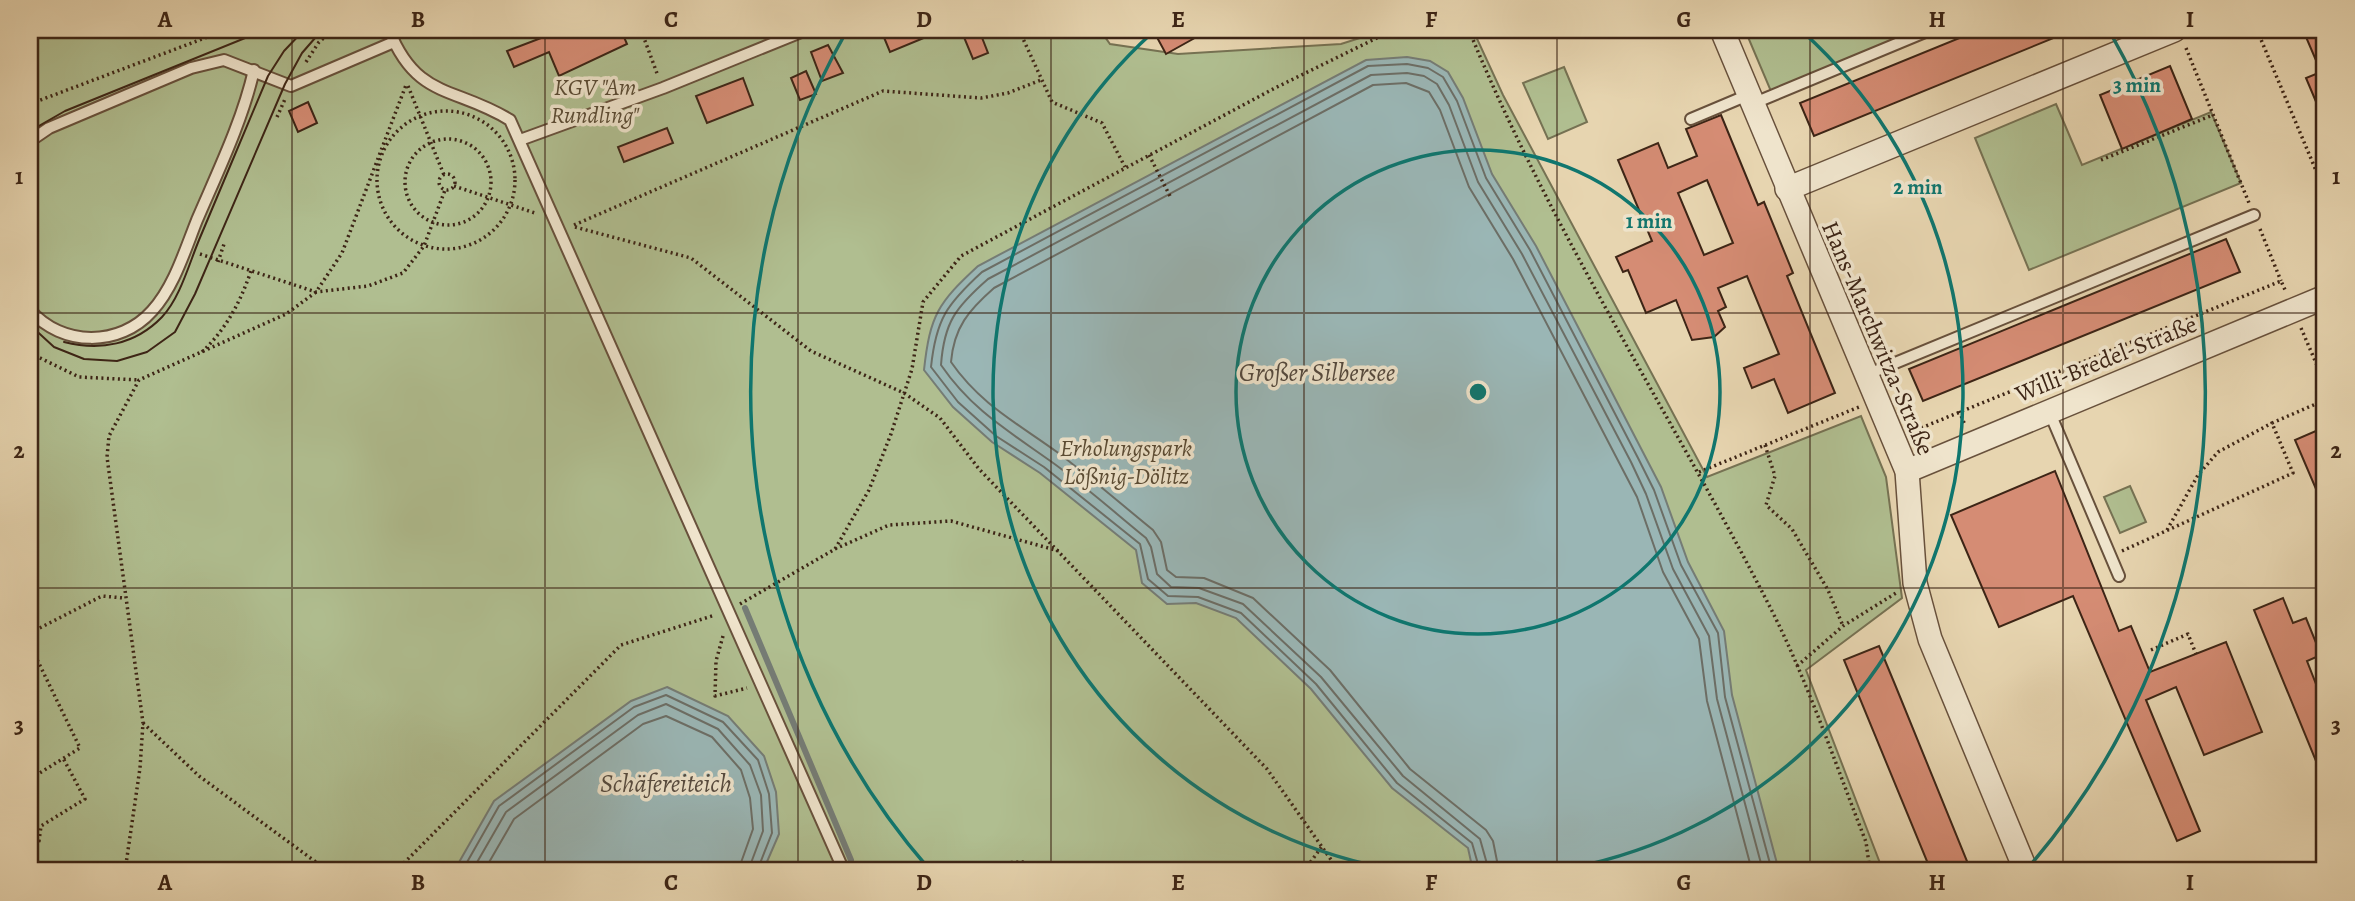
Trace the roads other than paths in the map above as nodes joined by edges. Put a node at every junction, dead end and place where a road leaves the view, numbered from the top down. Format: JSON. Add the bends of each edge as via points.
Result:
{"nodes":[{"id":1,"x":389,"y":30,"type":"edge"},
{"id":2,"x":806,"y":30,"type":"edge"},
{"id":3,"x":1722,"y":30,"type":"edge"},
{"id":4,"x":1930,"y":30,"type":"edge"},
{"id":5,"x":2179,"y":36,"type":"edge"},
{"id":6,"x":394,"y":42,"type":"junction"},
{"id":7,"x":254,"y":70,"type":"junction"},
{"id":8,"x":1750,"y":100,"type":"junction"},
{"id":9,"x":1691,"y":119,"type":"dead end"},
{"id":10,"x":520,"y":140,"type":"junction"},
{"id":11,"x":30,"y":141,"type":"edge"},
{"id":12,"x":1787,"y":188,"type":"junction"},
{"id":13,"x":2254,"y":215,"type":"road end"},
{"id":14,"x":2325,"y":297,"type":"edge"},
{"id":15,"x":30,"y":310,"type":"edge"},
{"id":16,"x":1866,"y":375,"type":"junction"},
{"id":17,"x":2049,"y":410,"type":"junction"},
{"id":18,"x":1907,"y":471,"type":"junction"},
{"id":19,"x":2119,"y":576,"type":"dead end"},
{"id":20,"x":844,"y":871,"type":"edge"},
{"id":21,"x":2025,"y":871,"type":"edge"}],
"edges":[{"from":1,"to":6,"type":"lane"},
{"from":2,"to":10,"type":"lane"},
{"from":3,"to":8,"type":"street","name":"Hans-Marchwitza-Straße"},
{"from":4,"to":8,"type":"lane"},
{"from":5,"to":12,"type":"street"},
{"from":6,"to":7,"type":"lane","via":[[291,86]]},
{"from":6,"to":10,"type":"lane","via":[[403,61],[422,79],[450,95],[493,109],[510,120]]},
{"from":7,"to":11,"type":"lane","via":[[224,60],[191,68],[49,128]]},
{"from":7,"to":15,"type":"lane","via":[[247,102],[186,248],[153,310],[121,333],[85,338],[60,333]]},
{"from":8,"to":9,"type":"lane"},
{"from":8,"to":12,"type":"street","name":"Hans-Marchwitza-Straße"},
{"from":10,"to":20,"type":"lane"},
{"from":12,"to":16,"type":"street","name":"Hans-Marchwitza-Straße"},
{"from":13,"to":16,"type":"lane"},
{"from":14,"to":17,"type":"street","name":"Willi-Bredel-Straße"},
{"from":16,"to":18,"type":"street","name":"Hans-Marchwitza-Straße"},
{"from":17,"to":18,"type":"street","name":"Willi-Bredel-Straße"},
{"from":17,"to":19,"type":"lane"},
{"from":18,"to":21,"type":"street","name":"Hans-Marchwitza-Straße","via":[[1916,583],[1930,639]]}]}
